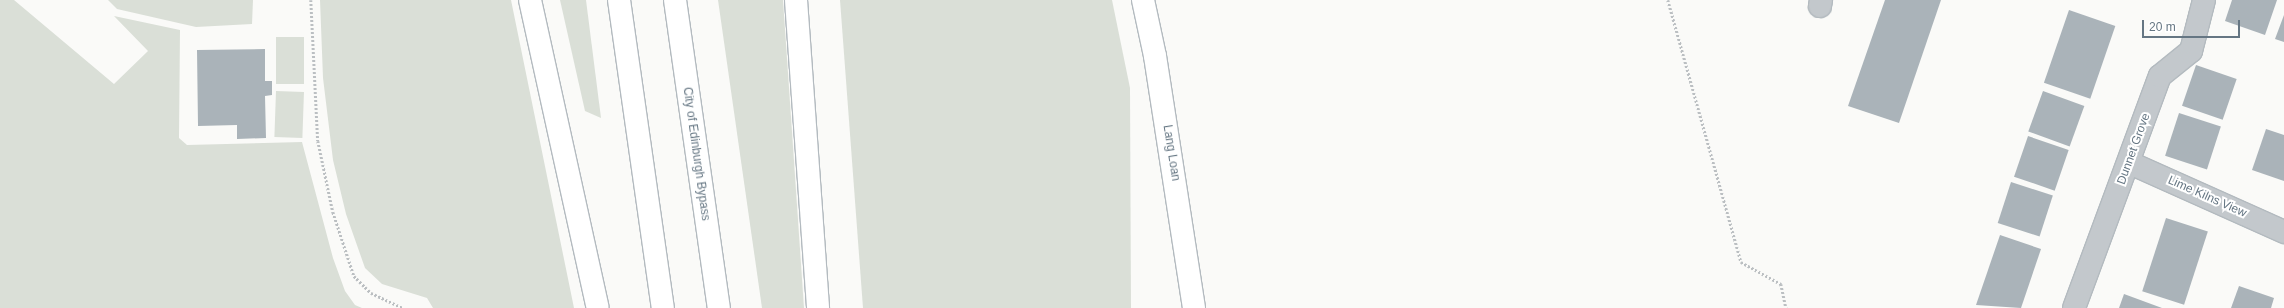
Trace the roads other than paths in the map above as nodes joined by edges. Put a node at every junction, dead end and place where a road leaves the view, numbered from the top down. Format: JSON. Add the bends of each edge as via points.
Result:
{"nodes":[{"id":1,"x":530,"y":0,"type":"edge"},
{"id":2,"x":619,"y":0,"type":"edge"},
{"id":3,"x":675,"y":0,"type":"edge"},
{"id":4,"x":796,"y":0,"type":"edge"},
{"id":5,"x":1143,"y":0,"type":"edge"},
{"id":6,"x":2204,"y":0,"type":"edge"},
{"id":7,"x":2130,"y":162,"type":"junction"},
{"id":8,"x":2284,"y":232,"type":"edge"},
{"id":9,"x":598,"y":308,"type":"edge"},
{"id":10,"x":663,"y":308,"type":"edge"},
{"id":11,"x":719,"y":308,"type":"edge"},
{"id":12,"x":818,"y":308,"type":"edge"},
{"id":13,"x":1194,"y":308,"type":"edge"},
{"id":14,"x":2074,"y":308,"type":"edge"}],
"edges":[{"from":1,"to":9,"type":"main road"},
{"from":2,"to":10,"type":"main road"},
{"from":3,"to":11,"type":"main road","name":"City of Edinburgh Bypass"},
{"from":4,"to":12,"type":"main road"},
{"from":5,"to":13,"type":"main road","name":"Lang Loan","via":[[1157,63]]},
{"from":6,"to":7,"type":"street","name":"Dunnet Grove","via":[[2191,51],[2160,76]]},
{"from":7,"to":8,"type":"street","name":"Lime Kilns View"},
{"from":7,"to":14,"type":"street","name":"Dunnet Grove"}]}
